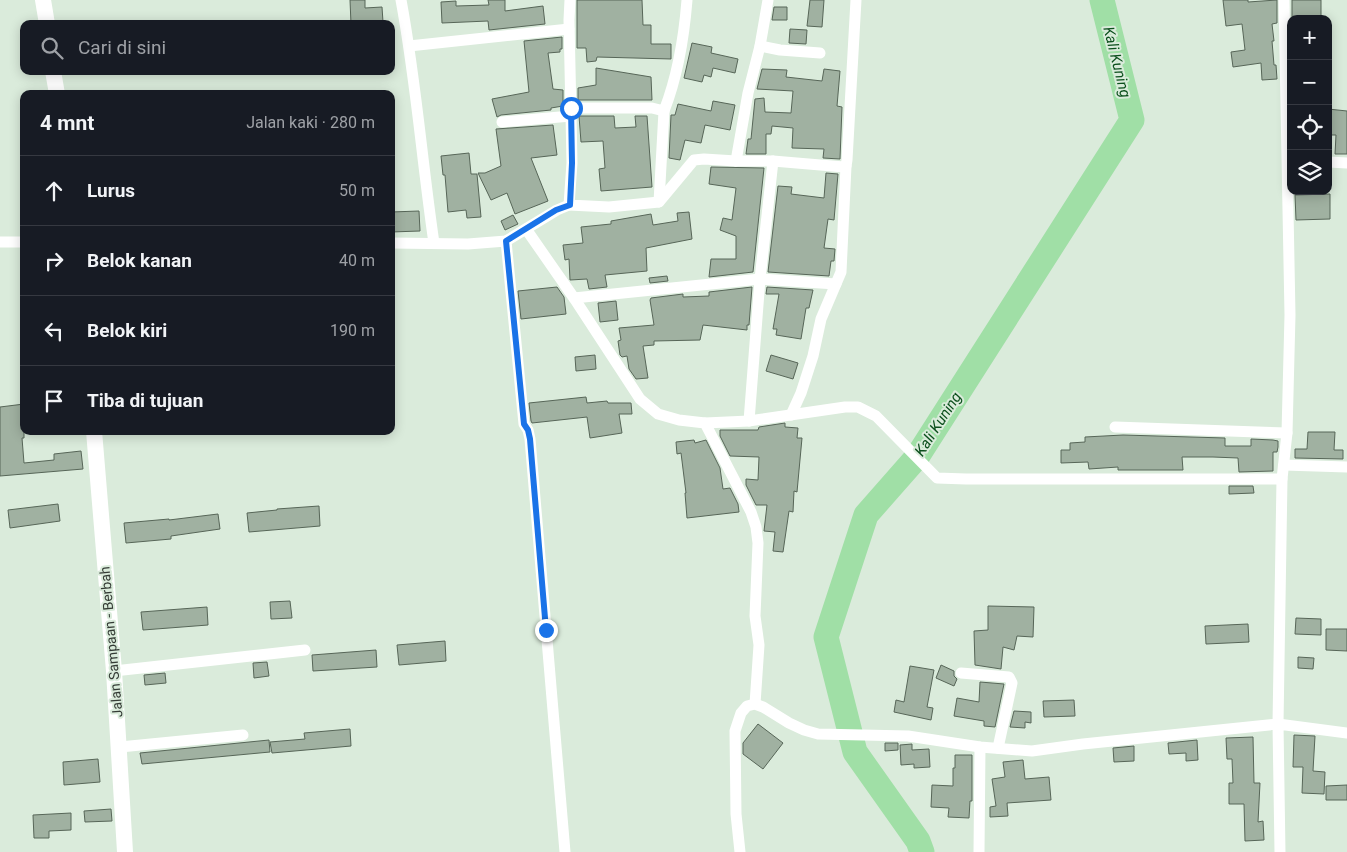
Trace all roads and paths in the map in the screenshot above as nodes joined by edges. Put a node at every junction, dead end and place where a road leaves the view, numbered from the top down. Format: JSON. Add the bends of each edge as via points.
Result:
{"nodes":[{"id":1,"x":43,"y":0,"type":"edge"},
{"id":2,"x":401,"y":0,"type":"edge"},
{"id":3,"x":570,"y":0,"type":"edge"},
{"id":4,"x":687,"y":0,"type":"edge"},
{"id":5,"x":768,"y":0,"type":"edge"},
{"id":6,"x":856,"y":0,"type":"edge"},
{"id":7,"x":1284,"y":0,"type":"edge"},
{"id":8,"x":46,"y":20,"type":"edge"},
{"id":9,"x":569,"y":29,"type":"junction"},
{"id":10,"x":409,"y":46,"type":"junction"},
{"id":11,"x":760,"y":46,"type":"junction"},
{"id":12,"x":820,"y":53,"type":"dead end"},
{"id":13,"x":54,"y":75,"type":"edge"},
{"id":14,"x":56,"y":90,"type":"edge"},
{"id":15,"x":664,"y":111,"type":"junction"},
{"id":16,"x":571,"y":112,"type":"junction"},
{"id":17,"x":502,"y":122,"type":"dead end"},
{"id":18,"x":1289,"y":150,"type":"edge"},
{"id":19,"x":736,"y":161,"type":"junction"},
{"id":20,"x":772,"y":161,"type":"junction"},
{"id":21,"x":1332,"y":162,"type":"edge"},
{"id":22,"x":1347,"y":163,"type":"edge"},
{"id":23,"x":846,"y":166,"type":"junction"},
{"id":24,"x":1289,"y":195,"type":"edge"},
{"id":25,"x":659,"y":202,"type":"junction"},
{"id":26,"x":570,"y":205,"type":"junction"},
{"id":27,"x":526,"y":229,"type":"junction"},
{"id":28,"x":506,"y":241,"type":"junction"},
{"id":29,"x":0,"y":242,"type":"edge"},
{"id":30,"x":20,"y":242,"type":"edge"},
{"id":31,"x":434,"y":243,"type":"junction"},
{"id":32,"x":395,"y":244,"type":"edge"},
{"id":33,"x":760,"y":279,"type":"junction"},
{"id":34,"x":836,"y":284,"type":"junction"},
{"id":35,"x":574,"y":298,"type":"junction"},
{"id":36,"x":791,"y":415,"type":"junction"},
{"id":37,"x":749,"y":421,"type":"junction"},
{"id":38,"x":705,"y":423,"type":"junction"},
{"id":39,"x":1115,"y":427,"type":"dead end"},
{"id":40,"x":1287,"y":433,"type":"junction"},
{"id":41,"x":94,"y":435,"type":"edge"},
{"id":42,"x":1284,"y":464,"type":"junction"},
{"id":43,"x":1347,"y":467,"type":"edge"},
{"id":44,"x":1282,"y":479,"type":"junction"},
{"id":45,"x":305,"y":650,"type":"dead end"},
{"id":46,"x":114,"y":671,"type":"junction"},
{"id":47,"x":962,"y":673,"type":"dead end"},
{"id":48,"x":755,"y":704,"type":"junction"},
{"id":49,"x":1278,"y":724,"type":"junction"},
{"id":50,"x":1347,"y":733,"type":"edge"},
{"id":51,"x":243,"y":735,"type":"dead end"},
{"id":52,"x":980,"y":747,"type":"junction"},
{"id":53,"x":120,"y":748,"type":"junction"},
{"id":54,"x":998,"y":748,"type":"junction"},
{"id":55,"x":125,"y":852,"type":"edge"},
{"id":56,"x":565,"y":852,"type":"edge"},
{"id":57,"x":740,"y":852,"type":"edge"},
{"id":58,"x":979,"y":852,"type":"edge"},
{"id":59,"x":1280,"y":852,"type":"edge"}],
"edges":[{"from":1,"to":8,"type":"main road"},
{"from":2,"to":10,"type":"street"},
{"from":3,"to":9,"type":"street"},
{"from":4,"to":15,"type":"street","via":[[684,39]]},
{"from":5,"to":11,"type":"street"},
{"from":6,"to":23,"type":"street"},
{"from":7,"to":18,"type":"street"},
{"from":9,"to":10,"type":"street"},
{"from":9,"to":16,"type":"street"},
{"from":10,"to":31,"type":"street"},
{"from":11,"to":12,"type":"street"},
{"from":11,"to":19,"type":"street"},
{"from":13,"to":14,"type":"main road"},
{"from":15,"to":16,"type":"street","via":[[652,108]]},
{"from":15,"to":25,"type":"street"},
{"from":16,"to":17,"type":"street"},
{"from":16,"to":26,"type":"street"},
{"from":19,"to":20,"type":"street"},
{"from":19,"to":25,"type":"street","via":[[694,160]]},
{"from":20,"to":23,"type":"street"},
{"from":20,"to":33,"type":"street"},
{"from":21,"to":22,"type":"street"},
{"from":23,"to":34,"type":"street","via":[[841,272]]},
{"from":24,"to":40,"type":"street"},
{"from":25,"to":26,"type":"street","via":[[609,207]]},
{"from":26,"to":27,"type":"street"},
{"from":27,"to":28,"type":"street"},
{"from":27,"to":35,"type":"street"},
{"from":28,"to":31,"type":"street"},
{"from":28,"to":56,"type":"street","via":[[524,424],[530,439]]},
{"from":29,"to":30,"type":"street"},
{"from":31,"to":32,"type":"street"},
{"from":33,"to":34,"type":"street"},
{"from":33,"to":35,"type":"street"},
{"from":33,"to":37,"type":"street"},
{"from":34,"to":36,"type":"street","via":[[821,319],[813,356]]},
{"from":35,"to":38,"type":"street","via":[[648,407],[668,417]]},
{"from":36,"to":37,"type":"street"},
{"from":36,"to":44,"type":"street","via":[[858,407],[876,416],[937,478]]},
{"from":37,"to":38,"type":"street"},
{"from":38,"to":48,"type":"street","via":[[756,528],[755,616],[759,645]]},
{"from":39,"to":40,"type":"street"},
{"from":40,"to":42,"type":"street"},
{"from":41,"to":46,"type":"main road","name":"Jalan Sampaan - Berbah"},
{"from":42,"to":43,"type":"street"},
{"from":42,"to":44,"type":"street"},
{"from":44,"to":49,"type":"street"},
{"from":45,"to":46,"type":"street"},
{"from":46,"to":53,"type":"main road","name":"Jalan Sampaan - Berbah"},
{"from":47,"to":54,"type":"street","via":[[1009,677],[1012,683]]},
{"from":48,"to":52,"type":"street","via":[[789,723],[818,734],[908,736]]},
{"from":48,"to":57,"type":"street","via":[[747,706],[741,713],[735,731]]},
{"from":49,"to":50,"type":"street"},
{"from":49,"to":54,"type":"street","via":[[1032,751]]},
{"from":49,"to":59,"type":"street"},
{"from":51,"to":53,"type":"street"},
{"from":52,"to":54,"type":"street"},
{"from":52,"to":58,"type":"street"},
{"from":53,"to":55,"type":"main road","name":"Jalan Sampaan - Berbah"}]}
